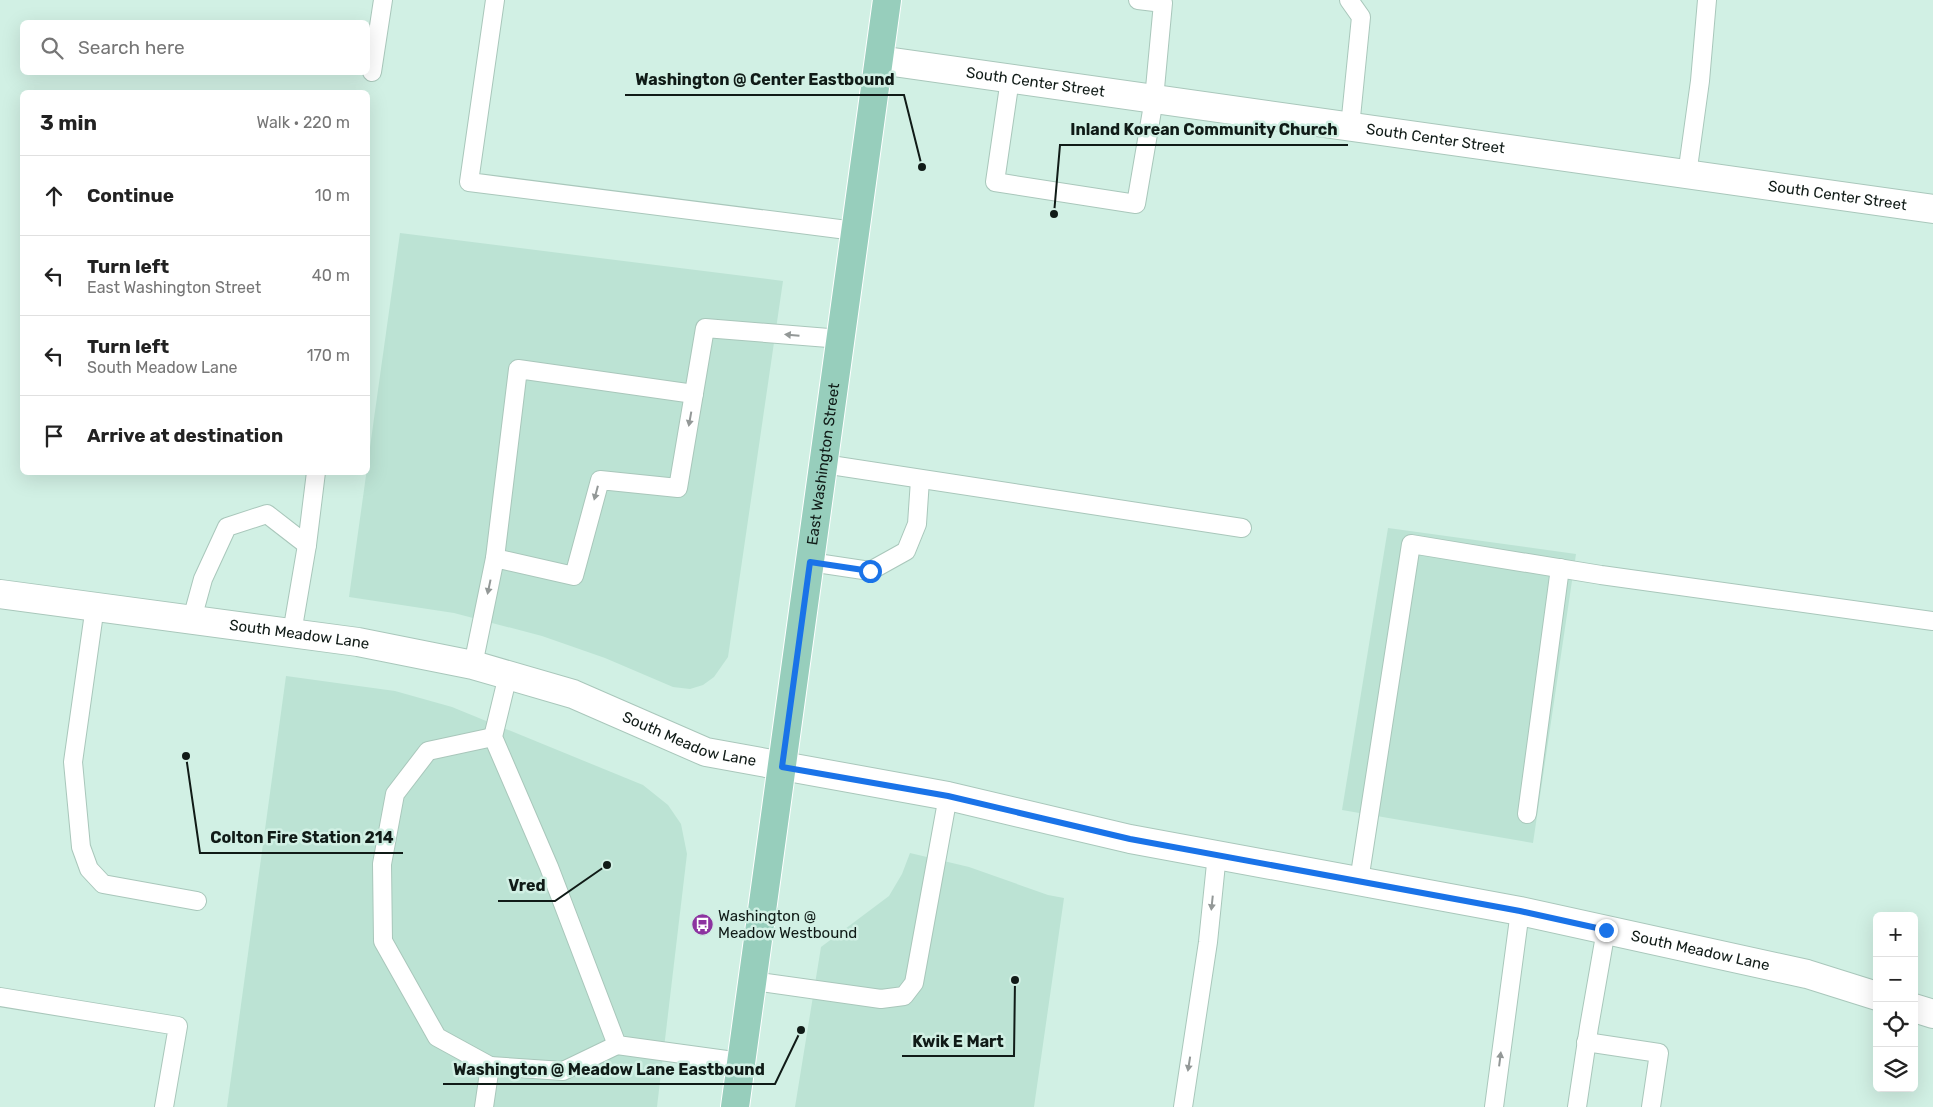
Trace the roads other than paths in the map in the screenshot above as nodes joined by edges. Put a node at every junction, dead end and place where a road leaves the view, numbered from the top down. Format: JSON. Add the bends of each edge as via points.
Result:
{"nodes":[{"id":1,"x":383,"y":0,"type":"edge"},
{"id":2,"x":495,"y":0,"type":"edge"},
{"id":3,"x":887,"y":0,"type":"edge"},
{"id":4,"x":1138,"y":0,"type":"edge"},
{"id":5,"x":1349,"y":0,"type":"edge"},
{"id":6,"x":1707,"y":0,"type":"edge"},
{"id":7,"x":879,"y":60,"type":"junction"},
{"id":8,"x":372,"y":72,"type":"dead end"},
{"id":9,"x":1010,"y":79,"type":"junction"},
{"id":10,"x":1154,"y":99,"type":"junction"},
{"id":11,"x":1350,"y":127,"type":"junction"},
{"id":12,"x":1687,"y":175,"type":"junction"},
{"id":13,"x":1933,"y":209,"type":"edge"},
{"id":14,"x":855,"y":231,"type":"junction"},
{"id":15,"x":841,"y":339,"type":"junction"},
{"id":16,"x":694,"y":394,"type":"junction"},
{"id":17,"x":824,"y":464,"type":"junction"},
{"id":18,"x":316,"y":475,"type":"edge"},
{"id":19,"x":920,"y":480,"type":"junction"},
{"id":20,"x":1242,"y":528,"type":"dead end"},
{"id":21,"x":307,"y":545,"type":"junction"},
{"id":22,"x":495,"y":558,"type":"junction"},
{"id":23,"x":810,"y":562,"type":"junction"},
{"id":24,"x":1560,"y":568,"type":"junction"},
{"id":25,"x":0,"y":594,"type":"edge"},
{"id":26,"x":95,"y":606,"type":"junction"},
{"id":27,"x":192,"y":620,"type":"junction"},
{"id":28,"x":1933,"y":621,"type":"edge"},
{"id":29,"x":292,"y":633,"type":"junction"},
{"id":30,"x":473,"y":665,"type":"junction"},
{"id":31,"x":508,"y":675,"type":"junction"},
{"id":32,"x":493,"y":737,"type":"junction"},
{"id":33,"x":782,"y":767,"type":"junction"},
{"id":34,"x":948,"y":796,"type":"junction"},
{"id":35,"x":1527,"y":814,"type":"dead end"},
{"id":36,"x":1217,"y":854,"type":"junction"},
{"id":37,"x":1359,"y":881,"type":"junction"},
{"id":38,"x":197,"y":901,"type":"dead end"},
{"id":39,"x":1520,"y":911,"type":"junction"},
{"id":40,"x":1606,"y":930,"type":"junction"},
{"id":41,"x":753,"y":982,"type":"junction"},
{"id":42,"x":1873,"y":995,"type":"edge"},
{"id":43,"x":0,"y":997,"type":"edge"},
{"id":44,"x":1918,"y":1009,"type":"edge"},
{"id":45,"x":1933,"y":1014,"type":"edge"},
{"id":46,"x":1586,"y":1042,"type":"junction"},
{"id":47,"x":616,"y":1045,"type":"junction"},
{"id":48,"x":741,"y":1062,"type":"junction"},
{"id":49,"x":490,"y":1066,"type":"junction"},
{"id":50,"x":164,"y":1107,"type":"edge"},
{"id":51,"x":484,"y":1107,"type":"edge"},
{"id":52,"x":735,"y":1107,"type":"edge"},
{"id":53,"x":1183,"y":1107,"type":"edge"},
{"id":54,"x":1494,"y":1107,"type":"edge"},
{"id":55,"x":1578,"y":1107,"type":"edge"},
{"id":56,"x":1651,"y":1107,"type":"edge"}],
"edges":[{"from":1,"to":8,"type":"lane"},
{"from":2,"to":14,"type":"lane","via":[[469,182]]},
{"from":3,"to":7,"type":"main road","name":"East Washington Street"},
{"from":4,"to":10,"type":"lane","via":[[1163,3]]},
{"from":5,"to":11,"type":"lane","via":[[1361,17]]},
{"from":6,"to":12,"type":"lane"},
{"from":7,"to":9,"type":"street","name":"South Center Street"},
{"from":7,"to":14,"type":"main road","name":"East Washington Street"},
{"from":9,"to":10,"type":"street","name":"South Center Street"},
{"from":9,"to":10,"type":"lane","via":[[995,182],[1136,204]]},
{"from":10,"to":11,"type":"street","name":"South Center Street"},
{"from":11,"to":12,"type":"street","name":"South Center Street"},
{"from":12,"to":13,"type":"street","name":"South Center Street"},
{"from":14,"to":15,"type":"main road","name":"East Washington Street"},
{"from":15,"to":16,"type":"lane","one_way":true,"via":[[705,328]]},
{"from":15,"to":17,"type":"main road","name":"East Washington Street"},
{"from":16,"to":22,"type":"lane","one_way":true,"via":[[678,488],[600,480],[574,576]]},
{"from":16,"to":22,"type":"lane","via":[[518,368]]},
{"from":17,"to":19,"type":"lane"},
{"from":17,"to":23,"type":"main road","name":"East Washington Street"},
{"from":18,"to":21,"type":"lane"},
{"from":19,"to":20,"type":"lane"},
{"from":19,"to":23,"type":"lane","via":[[918,524],[906,551],[870,571]]},
{"from":21,"to":27,"type":"lane","via":[[267,514],[227,527],[203,579]]},
{"from":21,"to":29,"type":"lane"},
{"from":22,"to":30,"type":"lane","one_way":true},
{"from":23,"to":33,"type":"main road","name":"East Washington Street"},
{"from":24,"to":28,"type":"lane"},
{"from":24,"to":35,"type":"lane"},
{"from":24,"to":37,"type":"lane","via":[[1411,544]]},
{"from":25,"to":26,"type":"street","name":"South Meadow Lane"},
{"from":26,"to":27,"type":"street","name":"South Meadow Lane"},
{"from":26,"to":38,"type":"lane","via":[[73,762],[81,847],[86,862],[103,884]]},
{"from":27,"to":29,"type":"street","name":"South Meadow Lane"},
{"from":29,"to":30,"type":"street","name":"South Meadow Lane","via":[[358,642]]},
{"from":30,"to":31,"type":"street","name":"South Meadow Lane"},
{"from":31,"to":32,"type":"lane"},
{"from":31,"to":33,"type":"street","name":"South Meadow Lane","via":[[573,694],[706,752]]},
{"from":32,"to":47,"type":"lane","via":[[548,867]]},
{"from":32,"to":49,"type":"lane","via":[[428,751],[395,794],[382,864],[383,941],[437,1037]]},
{"from":33,"to":34,"type":"street","name":"South Meadow Lane"},
{"from":33,"to":41,"type":"main road","name":"East Washington Street"},
{"from":34,"to":36,"type":"street","name":"South Meadow Lane","via":[[1076,827]]},
{"from":34,"to":41,"type":"lane","via":[[914,983],[904,996],[881,999]]},
{"from":36,"to":37,"type":"street","name":"South Meadow Lane"},
{"from":36,"to":53,"type":"lane","one_way":true,"via":[[1208,942]]},
{"from":37,"to":39,"type":"street","name":"South Meadow Lane"},
{"from":39,"to":40,"type":"street","name":"South Meadow Lane"},
{"from":54,"to":39,"type":"lane","one_way":true},
{"from":40,"to":42,"type":"street","name":"South Meadow Lane","via":[[1807,974]]},
{"from":40,"to":46,"type":"lane"},
{"from":41,"to":48,"type":"main road","name":"East Washington Street"},
{"from":43,"to":50,"type":"lane","via":[[178,1026]]},
{"from":44,"to":45,"type":"street"},
{"from":46,"to":55,"type":"lane"},
{"from":46,"to":56,"type":"lane","via":[[1659,1053]]},
{"from":47,"to":48,"type":"lane"},
{"from":47,"to":49,"type":"lane","via":[[563,1071]]},
{"from":48,"to":52,"type":"main road","name":"East Washington Street"},
{"from":49,"to":51,"type":"lane"}]}
